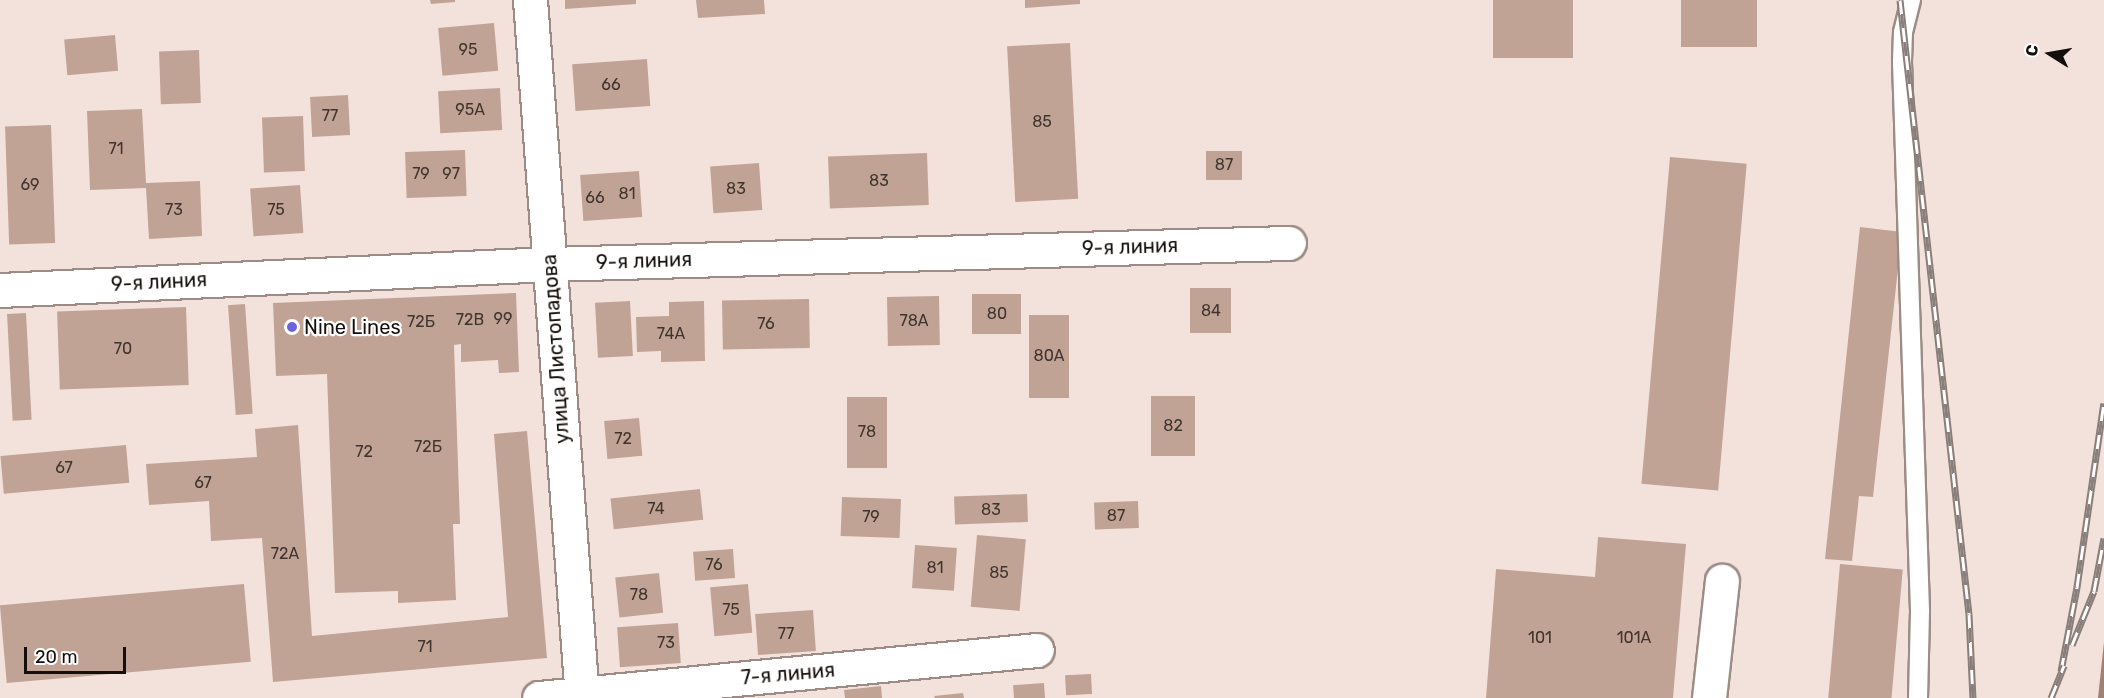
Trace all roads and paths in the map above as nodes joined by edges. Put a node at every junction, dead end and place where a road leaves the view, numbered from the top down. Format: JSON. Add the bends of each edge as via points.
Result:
{"nodes":[{"id":1,"x":530,"y":0,"type":"edge"},
{"id":2,"x":1911,"y":0,"type":"edge"},
{"id":3,"x":1289,"y":243,"type":"dead end"},
{"id":4,"x":549,"y":264,"type":"junction"},
{"id":5,"x":0,"y":290,"type":"edge"},
{"id":6,"x":1722,"y":581,"type":"dead end"},
{"id":7,"x":1037,"y":650,"type":"dead end"},
{"id":8,"x":582,"y":696,"type":"edge"},
{"id":9,"x":538,"y":698,"type":"edge"},
{"id":10,"x":1709,"y":698,"type":"edge"},
{"id":11,"x":1918,"y":698,"type":"edge"}],
"edges":[{"from":1,"to":4,"type":"street","name":"улица Листопадова"},
{"from":2,"to":11,"type":"lane","via":[[1903,32],[1902,62],[1920,611]]},
{"from":3,"to":4,"type":"street","name":"9-я линия"},
{"from":4,"to":5,"type":"street","name":"9-я линия"},
{"from":4,"to":8,"type":"street","name":"улица Листопадова"},
{"from":6,"to":10,"type":"street"},
{"from":7,"to":8,"type":"street","name":"7-я линия"},
{"from":8,"to":9,"type":"street","name":"7-я линия"}]}
